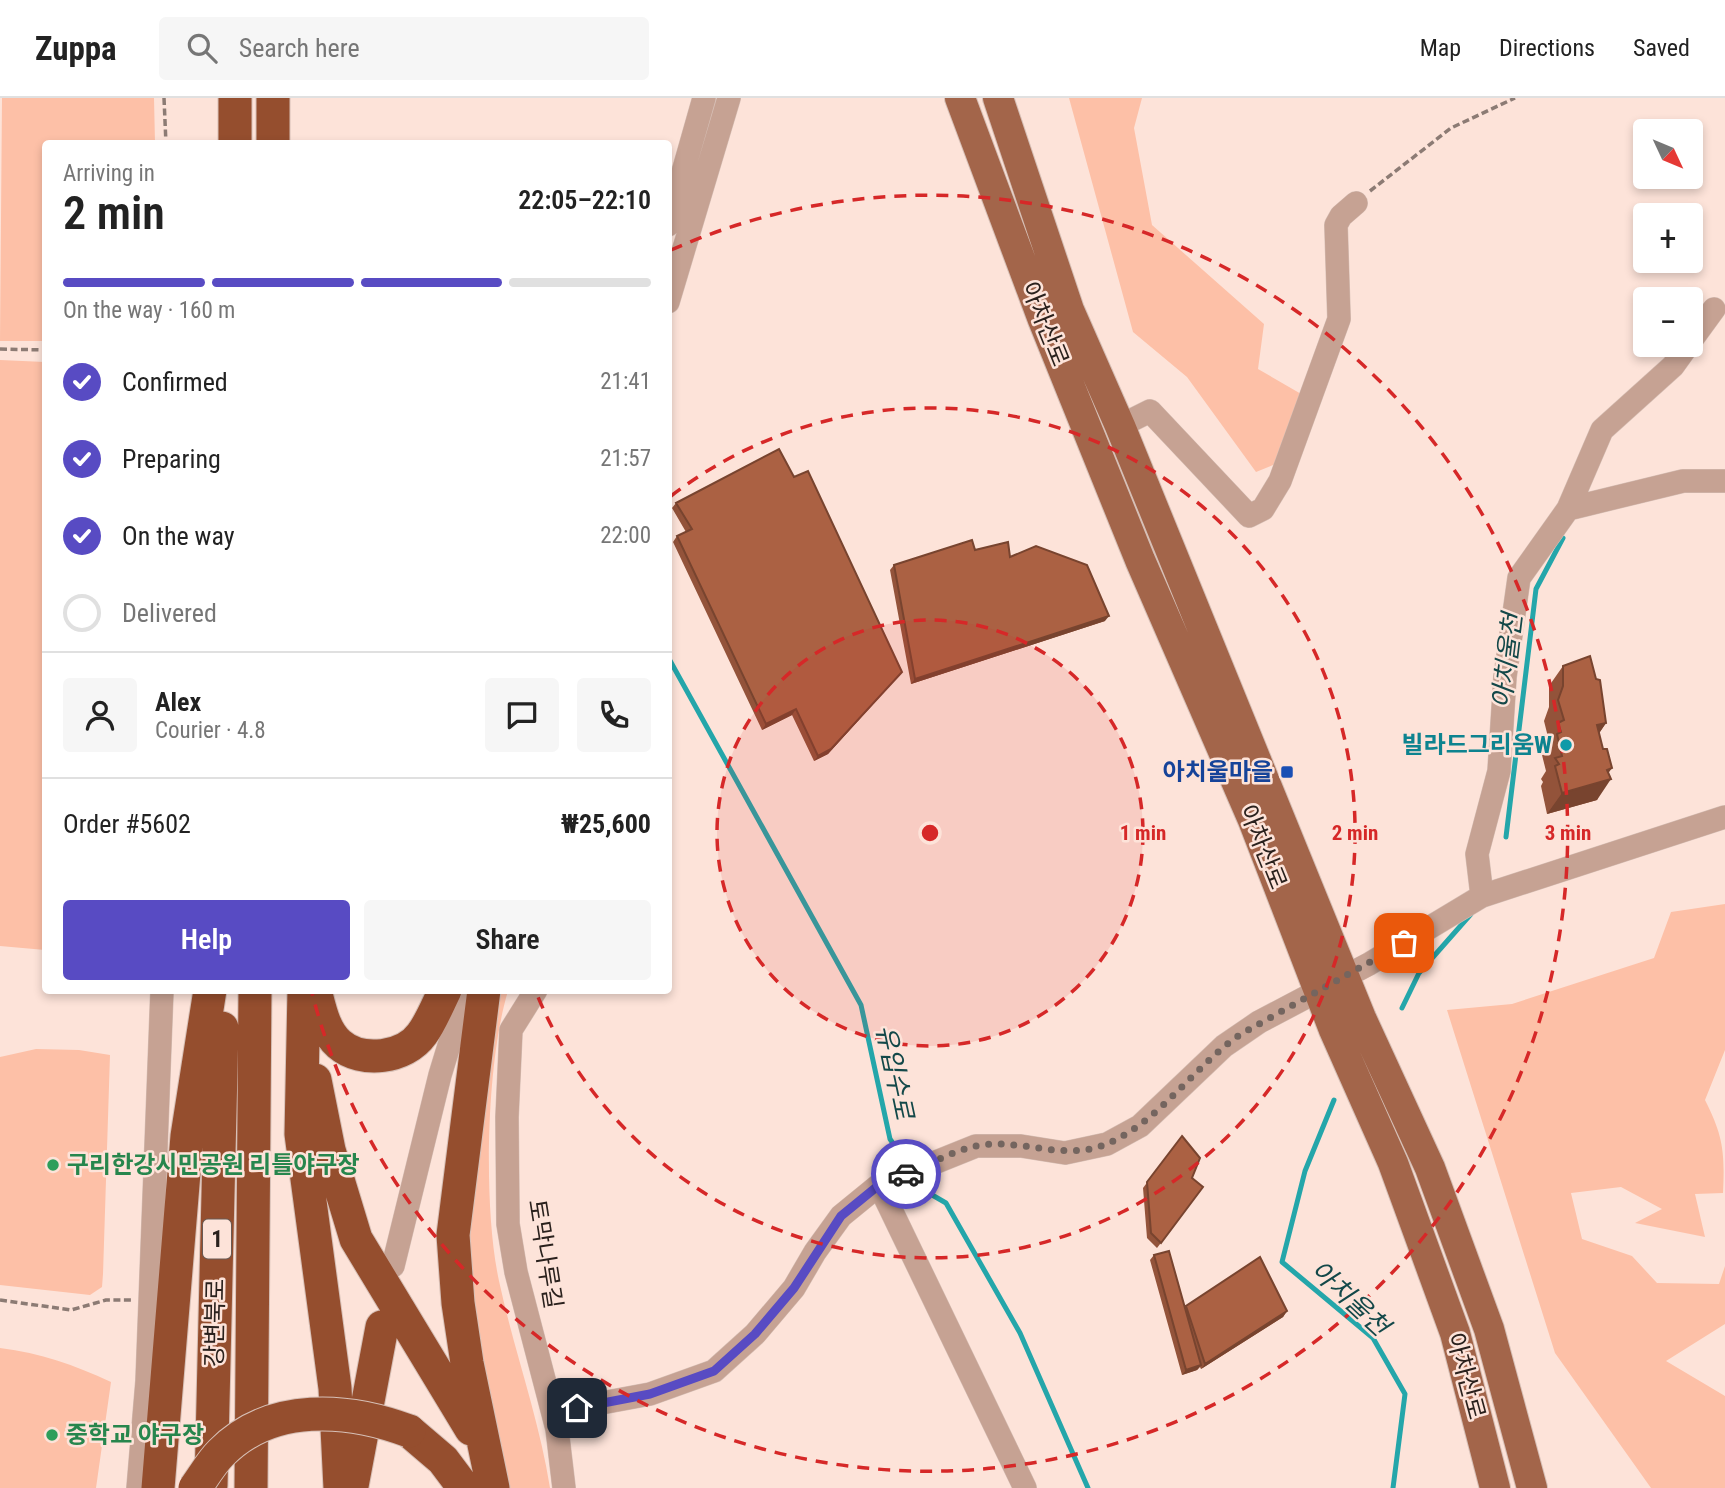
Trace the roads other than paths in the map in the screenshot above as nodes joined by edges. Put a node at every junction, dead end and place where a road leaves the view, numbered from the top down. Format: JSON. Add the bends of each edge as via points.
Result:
{"nodes":[{"id":1,"x":235,"y":98,"type":"edge"},
{"id":2,"x":273,"y":98,"type":"edge"},
{"id":3,"x":704,"y":98,"type":"edge"},
{"id":4,"x":729,"y":98,"type":"edge"},
{"id":5,"x":960,"y":98,"type":"edge"},
{"id":6,"x":998,"y":98,"type":"edge"},
{"id":7,"x":235,"y":140,"type":"edge"},
{"id":8,"x":273,"y":140,"type":"edge"},
{"id":9,"x":1356,"y":203,"type":"road end"},
{"id":10,"x":672,"y":211,"type":"edge"},
{"id":11,"x":672,"y":289,"type":"edge"},
{"id":12,"x":1714,"y":309,"type":"dead end"},
{"id":13,"x":1703,"y":324,"type":"edge"},
{"id":14,"x":1679,"y":357,"type":"edge"},
{"id":15,"x":1120,"y":426,"type":"junction"},
{"id":16,"x":1725,"y":481,"type":"edge"},
{"id":17,"x":1569,"y":509,"type":"junction"},
{"id":18,"x":1725,"y":817,"type":"edge"},
{"id":19,"x":1482,"y":896,"type":"junction"},
{"id":20,"x":1332,"y":984,"type":"junction"},
{"id":21,"x":162,"y":994,"type":"edge"},
{"id":22,"x":209,"y":994,"type":"edge"},
{"id":23,"x":222,"y":994,"type":"edge"},
{"id":24,"x":255,"y":994,"type":"edge"},
{"id":25,"x":443,"y":994,"type":"edge"},
{"id":26,"x":465,"y":994,"type":"edge"},
{"id":27,"x":483,"y":994,"type":"edge"},
{"id":28,"x":534,"y":994,"type":"edge"},
{"id":29,"x":307,"y":998,"type":"edge"},
{"id":30,"x":881,"y":1183,"type":"junction"},
{"id":31,"x":393,"y":1266,"type":"dead end"},
{"id":32,"x":382,"y":1327,"type":"dead end"},
{"id":33,"x":553,"y":1412,"type":"junction"},
{"id":34,"x":484,"y":1453,"type":"junction"},
{"id":35,"x":138,"y":1488,"type":"edge"},
{"id":36,"x":158,"y":1488,"type":"edge"},
{"id":37,"x":195,"y":1488,"type":"edge"},
{"id":38,"x":211,"y":1488,"type":"edge"},
{"id":39,"x":251,"y":1488,"type":"edge"},
{"id":40,"x":340,"y":1488,"type":"edge"},
{"id":41,"x":352,"y":1488,"type":"edge"},
{"id":42,"x":464,"y":1488,"type":"edge"},
{"id":43,"x":493,"y":1488,"type":"edge"},
{"id":44,"x":564,"y":1488,"type":"edge"},
{"id":45,"x":1025,"y":1488,"type":"edge"},
{"id":46,"x":1495,"y":1488,"type":"edge"},
{"id":47,"x":1532,"y":1488,"type":"edge"}],
"edges":[{"from":1,"to":7,"type":"highway"},
{"from":2,"to":8,"type":"highway"},
{"from":3,"to":10,"type":"street"},
{"from":4,"to":11,"type":"street"},
{"from":5,"to":20,"type":"main road","name":"아차산로","via":[[1120,510],[1253,820]]},
{"from":6,"to":15,"type":"main road","name":"아차산로","via":[[1069,310]]},
{"from":9,"to":15,"type":"street","via":[[1336,225],[1339,318],[1280,481],[1263,509],[1249,516],[1150,411]]},
{"from":12,"to":13,"type":"street"},
{"from":14,"to":17,"type":"street","via":[[1602,430]]},
{"from":15,"to":20,"type":"main road","name":"아차산로"},
{"from":16,"to":17,"type":"street","via":[[1683,481]]},
{"from":17,"to":19,"type":"street","via":[[1518,578],[1499,771],[1477,854]]},
{"from":18,"to":19,"type":"street"},
{"from":19,"to":20,"type":"street"},
{"from":20,"to":30,"type":"street","via":[[1224,1046],[1140,1126],[1107,1144],[1065,1153],[1021,1146],[976,1146]]},
{"from":20,"to":46,"type":"main road","name":"아차산로","via":[[1455,1333]]},
{"from":20,"to":47,"type":"main road","name":"아차산로","via":[[1439,1193],[1489,1329]]},
{"from":21,"to":35,"type":"street","via":[[147,1381]]},
{"from":22,"to":36,"type":"highway","via":[[187,1136]]},
{"from":23,"to":38,"type":"highway","name":"강변북로","number":"1"},
{"from":24,"to":39,"type":"highway","name":"강변북로","number":"1"},
{"from":25,"to":29,"type":"highway","via":[[422,1035],[398,1053],[369,1057],[339,1045]]},
{"from":26,"to":31,"type":"street","via":[[439,1075]]},
{"from":27,"to":34,"type":"highway","via":[[453,1235],[458,1303]]},
{"from":28,"to":33,"type":"street","name":"토막나루길","via":[[511,1030],[509,1224],[516,1272]]},
{"from":29,"to":34,"type":"highway","via":[[329,1150],[356,1239]]},
{"from":29,"to":40,"type":"highway","via":[[301,1134],[335,1388]]},
{"from":30,"to":33,"type":"street","via":[[841,1216],[794,1288],[755,1334],[714,1371],[650,1394]]},
{"from":30,"to":45,"type":"street"},
{"from":32,"to":41,"type":"highway"},
{"from":33,"to":44,"type":"street","name":"토막나루길"},
{"from":34,"to":43,"type":"highway"},
{"from":37,"to":42,"type":"highway","bridge":true,"via":[[221,1453],[246,1434],[318,1412],[350,1414],[409,1431],[443,1460]]}]}
